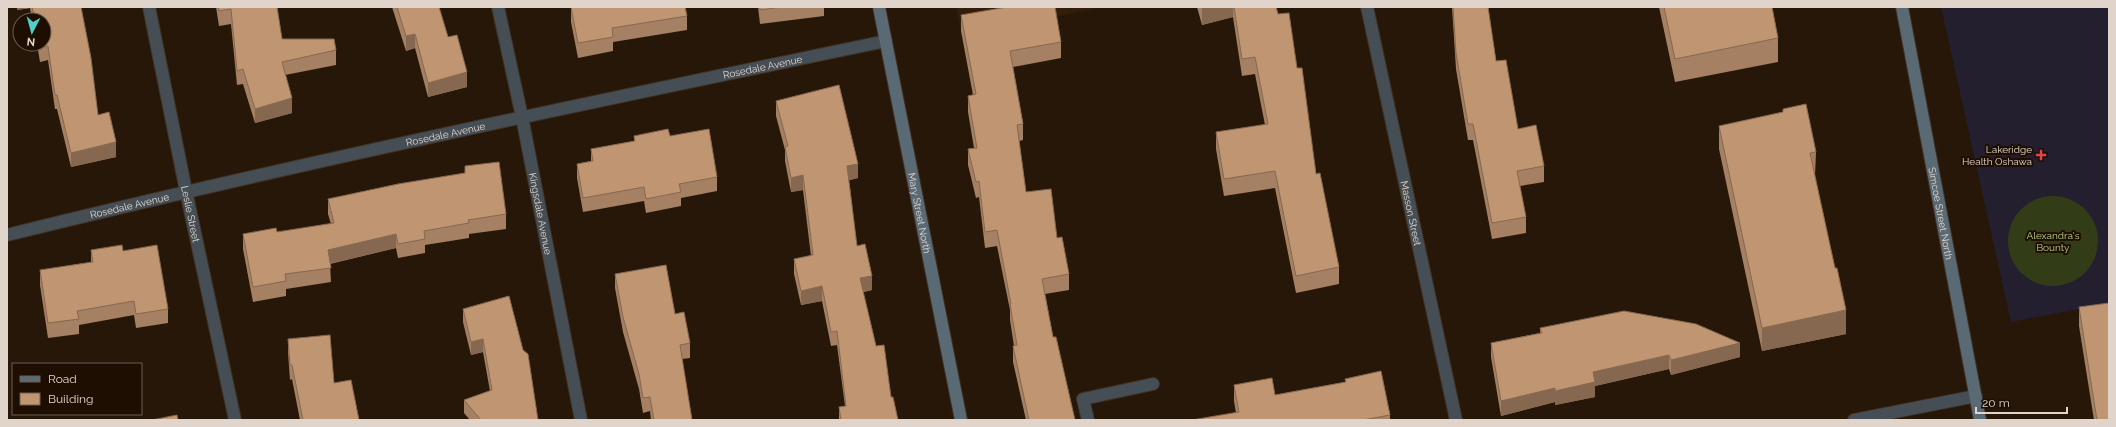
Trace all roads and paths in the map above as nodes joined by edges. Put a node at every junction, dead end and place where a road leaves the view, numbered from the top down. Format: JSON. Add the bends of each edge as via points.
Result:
{"nodes":[{"id":1,"x":149,"y":7,"type":"edge"},
{"id":2,"x":498,"y":7,"type":"edge"},
{"id":3,"x":879,"y":7,"type":"edge"},
{"id":4,"x":1367,"y":7,"type":"edge"},
{"id":5,"x":1902,"y":7,"type":"edge"},
{"id":6,"x":886,"y":41,"type":"junction"},
{"id":7,"x":522,"y":117,"type":"junction"},
{"id":8,"x":186,"y":191,"type":"junction"},
{"id":9,"x":7,"y":235,"type":"edge"},
{"id":10,"x":1153,"y":384,"type":"dead end"},
{"id":11,"x":1976,"y":396,"type":"junction"},
{"id":12,"x":235,"y":420,"type":"edge"},
{"id":13,"x":581,"y":420,"type":"edge"},
{"id":14,"x":961,"y":420,"type":"edge"},
{"id":15,"x":1088,"y":420,"type":"edge"},
{"id":16,"x":1456,"y":420,"type":"edge"},
{"id":17,"x":1854,"y":420,"type":"edge"},
{"id":18,"x":1980,"y":420,"type":"edge"}],
"edges":[{"from":1,"to":8,"type":"street","name":"Leslie Street"},
{"from":2,"to":7,"type":"street","name":"Kingsdale Avenue"},
{"from":3,"to":6,"type":"street","name":"Mary Street North"},
{"from":4,"to":16,"type":"street","name":"Masson Street"},
{"from":5,"to":11,"type":"street","name":"Simcoe Street North"},
{"from":6,"to":7,"type":"street","name":"Rosedale Avenue"},
{"from":6,"to":14,"type":"street","name":"Mary Street North"},
{"from":7,"to":8,"type":"street","name":"Rosedale Avenue"},
{"from":7,"to":13,"type":"street","name":"Kingsdale Avenue"},
{"from":8,"to":9,"type":"street","name":"Rosedale Avenue"},
{"from":8,"to":12,"type":"street","name":"Leslie Street"},
{"from":10,"to":15,"type":"street","via":[[1083,399]]},
{"from":11,"to":17,"type":"street"},
{"from":11,"to":18,"type":"street","name":"Simcoe Street North"}]}
